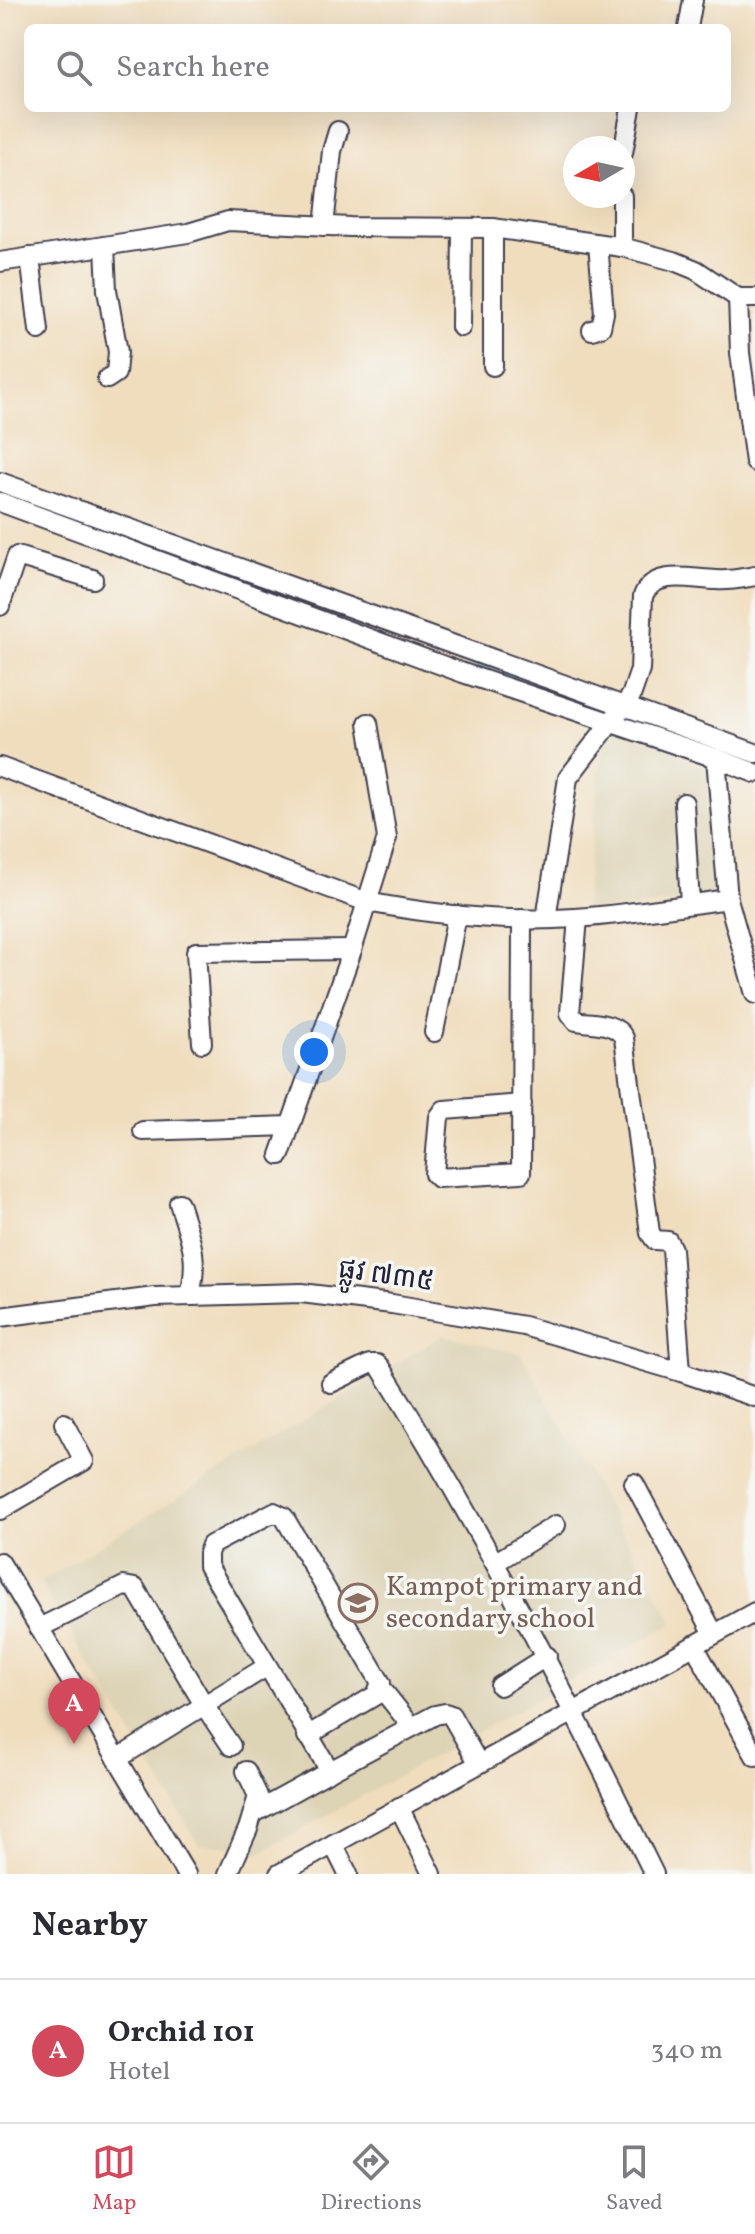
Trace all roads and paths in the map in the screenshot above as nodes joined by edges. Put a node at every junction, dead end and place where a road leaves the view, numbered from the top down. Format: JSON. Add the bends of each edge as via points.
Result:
{"nodes":[{"id":1,"x":693,"y":0,"type":"edge"},
{"id":2,"x":689,"y":24,"type":"edge"},
{"id":3,"x":630,"y":112,"type":"edge"},
{"id":4,"x":338,"y":131,"type":"dead end"},
{"id":5,"x":626,"y":136,"type":"edge"},
{"id":6,"x":622,"y":208,"type":"edge"},
{"id":7,"x":324,"y":226,"type":"junction"},
{"id":8,"x":462,"y":228,"type":"junction"},
{"id":9,"x":493,"y":228,"type":"junction"},
{"id":10,"x":598,"y":244,"type":"junction"},
{"id":11,"x":105,"y":246,"type":"junction"},
{"id":12,"x":622,"y":247,"type":"junction"},
{"id":13,"x":30,"y":257,"type":"junction"},
{"id":14,"x":0,"y":262,"type":"edge"},
{"id":15,"x":746,"y":298,"type":"edge"},
{"id":16,"x":461,"y":327,"type":"dead end"},
{"id":17,"x":39,"y":330,"type":"dead end"},
{"id":18,"x":592,"y":330,"type":"dead end"},
{"id":19,"x":493,"y":366,"type":"dead end"},
{"id":20,"x":107,"y":379,"type":"dead end"},
{"id":21,"x":755,"y":462,"type":"edge"},
{"id":22,"x":0,"y":482,"type":"edge"},
{"id":23,"x":0,"y":502,"type":"edge"},
{"id":24,"x":755,"y":576,"type":"edge"},
{"id":25,"x":93,"y":579,"type":"dead end"},
{"id":26,"x":0,"y":606,"type":"edge"},
{"id":27,"x":625,"y":706,"type":"junction"},
{"id":28,"x":610,"y":722,"type":"junction"},
{"id":29,"x":368,"y":723,"type":"dead end"},
{"id":30,"x":755,"y":753,"type":"edge"},
{"id":31,"x":716,"y":758,"type":"junction"},
{"id":32,"x":0,"y":767,"type":"edge"},
{"id":33,"x":755,"y":773,"type":"edge"},
{"id":34,"x":684,"y":803,"type":"dead end"},
{"id":35,"x":728,"y":899,"type":"junction"},
{"id":36,"x":367,"y":902,"type":"junction"},
{"id":37,"x":690,"y":904,"type":"junction"},
{"id":38,"x":457,"y":915,"type":"junction"},
{"id":39,"x":578,"y":918,"type":"junction"},
{"id":40,"x":522,"y":919,"type":"junction"},
{"id":41,"x":546,"y":919,"type":"junction"},
{"id":42,"x":749,"y":943,"type":"edge"},
{"id":43,"x":352,"y":950,"type":"junction"},
{"id":44,"x":755,"y":994,"type":"edge"},
{"id":45,"x":434,"y":1032,"type":"dead end"},
{"id":46,"x":202,"y":1043,"type":"dead end"},
{"id":47,"x":522,"y":1104,"type":"junction"},
{"id":48,"x":290,"y":1126,"type":"junction"},
{"id":49,"x":143,"y":1131,"type":"dead end"},
{"id":50,"x":280,"y":1155,"type":"dead end"},
{"id":51,"x":179,"y":1203,"type":"dead end"},
{"id":52,"x":190,"y":1296,"type":"junction"},
{"id":53,"x":0,"y":1317,"type":"edge"},
{"id":54,"x":681,"y":1372,"type":"junction"},
{"id":55,"x":331,"y":1383,"type":"dead end"},
{"id":56,"x":755,"y":1397,"type":"edge"},
{"id":57,"x":64,"y":1423,"type":"dead end"},
{"id":58,"x":634,"y":1483,"type":"dead end"},
{"id":59,"x":0,"y":1510,"type":"edge"},
{"id":60,"x":556,"y":1525,"type":"dead end"},
{"id":61,"x":0,"y":1562,"type":"edge"},
{"id":62,"x":496,"y":1562,"type":"junction"},
{"id":63,"x":755,"y":1612,"type":"edge"},
{"id":64,"x":39,"y":1628,"type":"junction"},
{"id":65,"x":714,"y":1634,"type":"junction"},
{"id":66,"x":694,"y":1645,"type":"junction"},
{"id":67,"x":547,"y":1656,"type":"junction"},
{"id":68,"x":266,"y":1667,"type":"junction"},
{"id":69,"x":500,"y":1686,"type":"dead end"},
{"id":70,"x":381,"y":1688,"type":"junction"},
{"id":71,"x":204,"y":1705,"type":"junction"},
{"id":72,"x":574,"y":1711,"type":"junction"},
{"id":73,"x":412,"y":1727,"type":"junction"},
{"id":74,"x":307,"y":1736,"type":"junction"},
{"id":75,"x":231,"y":1746,"type":"dead end"},
{"id":76,"x":755,"y":1756,"type":"edge"},
{"id":77,"x":117,"y":1759,"type":"junction"},
{"id":78,"x":479,"y":1764,"type":"junction"},
{"id":79,"x":246,"y":1771,"type":"dead end"},
{"id":80,"x":330,"y":1771,"type":"junction"},
{"id":81,"x":399,"y":1807,"type":"junction"},
{"id":82,"x":254,"y":1813,"type":"junction"},
{"id":83,"x":333,"y":1844,"type":"junction"},
{"id":84,"x":186,"y":1874,"type":"edge"},
{"id":85,"x":228,"y":1874,"type":"edge"},
{"id":86,"x":279,"y":1874,"type":"edge"},
{"id":87,"x":348,"y":1874,"type":"edge"},
{"id":88,"x":432,"y":1874,"type":"edge"},
{"id":89,"x":654,"y":1874,"type":"edge"}],
"edges":[{"from":1,"to":2,"type":"street"},
{"from":3,"to":5,"type":"street"},
{"from":4,"to":7,"type":"street"},
{"from":6,"to":12,"type":"street"},
{"from":7,"to":8,"type":"street"},
{"from":7,"to":11,"type":"street","via":[[228,221]]},
{"from":8,"to":9,"type":"street"},
{"from":8,"to":16,"type":"street"},
{"from":9,"to":10,"type":"street"},
{"from":9,"to":19,"type":"street"},
{"from":10,"to":12,"type":"street"},
{"from":10,"to":18,"type":"street","via":[[604,313],[601,327]]},
{"from":11,"to":13,"type":"street"},
{"from":11,"to":20,"type":"street","via":[[118,352],[116,373]]},
{"from":12,"to":15,"type":"street","via":[[685,265]]},
{"from":13,"to":14,"type":"street"},
{"from":13,"to":17,"type":"street"},
{"from":15,"to":21,"type":"street","via":[[740,353]]},
{"from":22,"to":27,"type":"street"},
{"from":23,"to":28,"type":"street"},
{"from":24,"to":27,"type":"street","via":[[650,583],[643,596],[640,670]]},
{"from":25,"to":26,"type":"street","via":[[17,556]]},
{"from":27,"to":28,"type":"street"},
{"from":27,"to":30,"type":"street"},
{"from":28,"to":31,"type":"street"},
{"from":28,"to":41,"type":"street","via":[[568,778]]},
{"from":29,"to":36,"type":"street","via":[[387,838]]},
{"from":31,"to":33,"type":"street"},
{"from":31,"to":35,"type":"street"},
{"from":32,"to":36,"type":"street"},
{"from":34,"to":37,"type":"street"},
{"from":35,"to":37,"type":"street"},
{"from":35,"to":42,"type":"street"},
{"from":36,"to":38,"type":"street"},
{"from":36,"to":43,"type":"street"},
{"from":37,"to":39,"type":"street"},
{"from":38,"to":40,"type":"street"},
{"from":38,"to":45,"type":"street"},
{"from":39,"to":41,"type":"street"},
{"from":39,"to":54,"type":"street","via":[[570,1013],[576,1021],[614,1026],[624,1038],[650,1233],[655,1240],[668,1241],[672,1249]]},
{"from":40,"to":41,"type":"street"},
{"from":40,"to":47,"type":"street"},
{"from":42,"to":44,"type":"street"},
{"from":43,"to":46,"type":"street","via":[[196,952]]},
{"from":43,"to":48,"type":"street"},
{"from":47,"to":47,"type":"street","via":[[444,1110],[434,1174],[438,1178],[521,1173]]},
{"from":48,"to":49,"type":"street"},
{"from":48,"to":50,"type":"street"},
{"from":51,"to":52,"type":"street","via":[[196,1268]]},
{"from":52,"to":53,"type":"street","name":"ផ្លូវ ៧៣៥"},
{"from":52,"to":54,"type":"street","name":"ផ្លូវ ៧៣៥","via":[[301,1293],[392,1304],[524,1326]]},
{"from":54,"to":56,"type":"street","name":"ផ្លូវ ៧៣៥"},
{"from":55,"to":62,"type":"street","via":[[370,1364],[379,1365]]},
{"from":57,"to":59,"type":"street","via":[[84,1461]]},
{"from":58,"to":65,"type":"street"},
{"from":60,"to":62,"type":"street"},
{"from":61,"to":64,"type":"street"},
{"from":62,"to":67,"type":"street"},
{"from":63,"to":65,"type":"street"},
{"from":64,"to":71,"type":"street","via":[[130,1585]]},
{"from":64,"to":77,"type":"street"},
{"from":65,"to":66,"type":"street"},
{"from":66,"to":72,"type":"street"},
{"from":66,"to":76,"type":"street"},
{"from":67,"to":69,"type":"street"},
{"from":67,"to":72,"type":"street"},
{"from":68,"to":70,"type":"street","via":[[207,1560],[218,1540],[278,1512]]},
{"from":68,"to":71,"type":"street"},
{"from":68,"to":74,"type":"street"},
{"from":70,"to":73,"type":"street"},
{"from":70,"to":74,"type":"street"},
{"from":71,"to":75,"type":"street"},
{"from":71,"to":77,"type":"street"},
{"from":72,"to":78,"type":"street"},
{"from":72,"to":89,"type":"street"},
{"from":73,"to":78,"type":"street","via":[[435,1715],[451,1715]]},
{"from":73,"to":80,"type":"street"},
{"from":74,"to":80,"type":"street"},
{"from":77,"to":84,"type":"street"},
{"from":78,"to":81,"type":"street"},
{"from":79,"to":82,"type":"street","via":[[257,1790]]},
{"from":80,"to":82,"type":"street"},
{"from":81,"to":83,"type":"street"},
{"from":81,"to":88,"type":"street"},
{"from":82,"to":85,"type":"street"},
{"from":83,"to":86,"type":"street"},
{"from":83,"to":87,"type":"street"}]}
